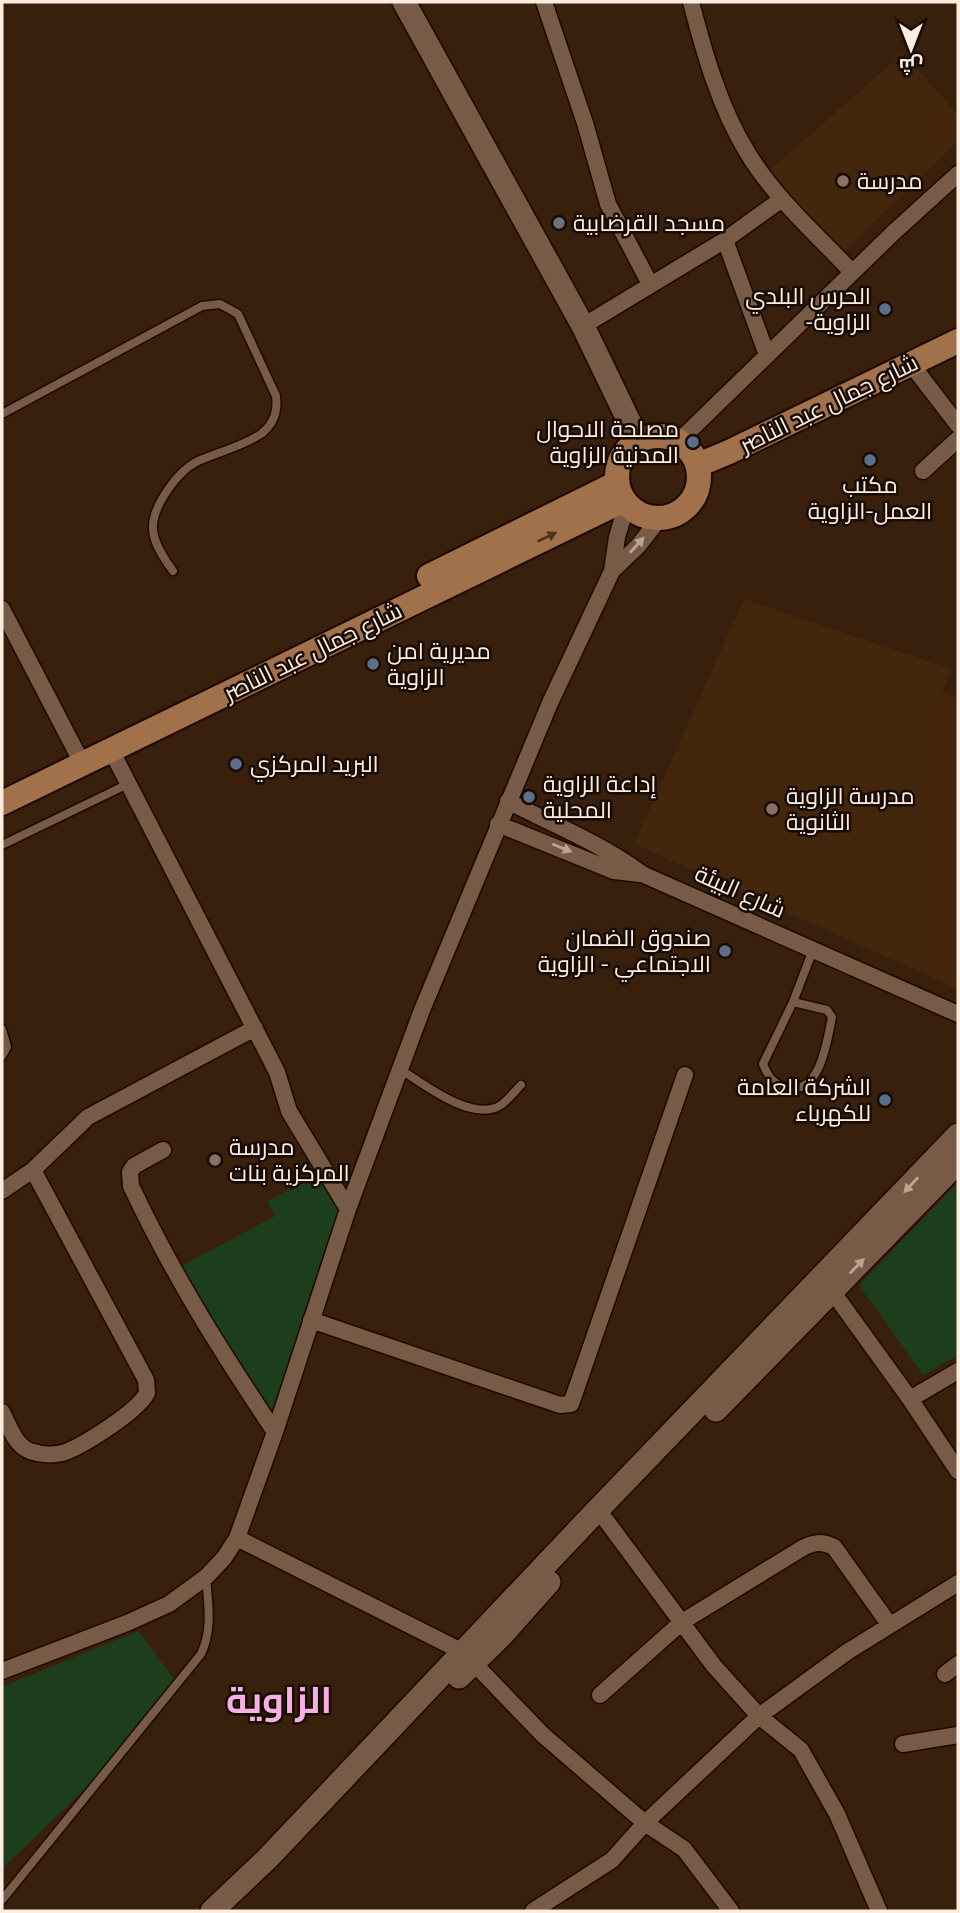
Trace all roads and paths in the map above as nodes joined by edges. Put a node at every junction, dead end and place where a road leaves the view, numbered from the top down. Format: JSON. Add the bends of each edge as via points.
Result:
{"nodes":[{"id":1,"x":404,"y":2,"type":"edge"},
{"id":2,"x":544,"y":2,"type":"edge"},
{"id":3,"x":691,"y":2,"type":"edge"},
{"id":4,"x":958,"y":174,"type":"edge"},
{"id":5,"x":782,"y":199,"type":"junction"},
{"id":6,"x":725,"y":240,"type":"junction"},
{"id":7,"x":852,"y":272,"type":"junction"},
{"id":8,"x":650,"y":284,"type":"junction"},
{"id":9,"x":583,"y":326,"type":"junction"},
{"id":10,"x":958,"y":341,"type":"edge"},
{"id":11,"x":767,"y":355,"type":"junction"},
{"id":12,"x":911,"y":364,"type":"junction"},
{"id":13,"x":2,"y":414,"type":"edge"},
{"id":14,"x":958,"y":425,"type":"edge"},
{"id":15,"x":958,"y":439,"type":"edge"},
{"id":16,"x":638,"y":440,"type":"junction"},
{"id":17,"x":680,"y":441,"type":"junction"},
{"id":18,"x":698,"y":465,"type":"junction"},
{"id":19,"x":923,"y":471,"type":"dead end"},
{"id":20,"x":623,"y":496,"type":"junction"},
{"id":21,"x":660,"y":518,"type":"junction"},
{"id":22,"x":173,"y":570,"type":"dead end"},
{"id":23,"x":612,"y":570,"type":"junction"},
{"id":24,"x":2,"y":609,"type":"edge"},
{"id":25,"x":111,"y":750,"type":"junction"},
{"id":26,"x":79,"y":757,"type":"junction"},
{"id":27,"x":129,"y":784,"type":"junction"},
{"id":28,"x":2,"y":787,"type":"edge"},
{"id":29,"x":508,"y":801,"type":"junction"},
{"id":30,"x":2,"y":803,"type":"edge"},
{"id":31,"x":498,"y":824,"type":"junction"},
{"id":32,"x":2,"y":845,"type":"edge"},
{"id":33,"x":642,"y":874,"type":"junction"},
{"id":34,"x":813,"y":950,"type":"junction"},
{"id":35,"x":793,"y":1002,"type":"junction"},
{"id":36,"x":958,"y":1014,"type":"edge"},
{"id":37,"x":255,"y":1028,"type":"junction"},
{"id":38,"x":2,"y":1029,"type":"edge"},
{"id":39,"x":2,"y":1056,"type":"edge"},
{"id":40,"x":400,"y":1069,"type":"junction"},
{"id":41,"x":685,"y":1075,"type":"dead end"},
{"id":42,"x":521,"y":1085,"type":"dead end"},
{"id":43,"x":958,"y":1135,"type":"edge"},
{"id":44,"x":163,"y":1150,"type":"dead end"},
{"id":45,"x":958,"y":1162,"type":"edge"},
{"id":46,"x":33,"y":1170,"type":"junction"},
{"id":47,"x":2,"y":1191,"type":"edge"},
{"id":48,"x":348,"y":1209,"type":"junction"},
{"id":49,"x":828,"y":1285,"type":"junction"},
{"id":50,"x":311,"y":1320,"type":"junction"},
{"id":51,"x":958,"y":1371,"type":"edge"},
{"id":52,"x":910,"y":1399,"type":"junction"},
{"id":53,"x":2,"y":1412,"type":"edge"},
{"id":54,"x":275,"y":1432,"type":"junction"},
{"id":55,"x":958,"y":1471,"type":"edge"},
{"id":56,"x":605,"y":1519,"type":"junction"},
{"id":57,"x":236,"y":1538,"type":"junction"},
{"id":58,"x":206,"y":1577,"type":"junction"},
{"id":59,"x":958,"y":1583,"type":"edge"},
{"id":60,"x":682,"y":1622,"type":"junction"},
{"id":61,"x":889,"y":1624,"type":"junction"},
{"id":62,"x":469,"y":1657,"type":"junction"},
{"id":63,"x":958,"y":1664,"type":"edge"},
{"id":64,"x":2,"y":1671,"type":"edge"},
{"id":65,"x":944,"y":1674,"type":"dead end"},
{"id":66,"x":600,"y":1695,"type":"dead end"},
{"id":67,"x":759,"y":1716,"type":"junction"},
{"id":68,"x":958,"y":1735,"type":"edge"},
{"id":69,"x":903,"y":1744,"type":"dead end"},
{"id":70,"x":645,"y":1823,"type":"junction"},
{"id":71,"x":2,"y":1900,"type":"edge"},
{"id":72,"x":212,"y":1911,"type":"edge"},
{"id":73,"x":229,"y":1911,"type":"edge"},
{"id":74,"x":533,"y":1911,"type":"edge"},
{"id":75,"x":732,"y":1911,"type":"edge"},
{"id":76,"x":879,"y":1911,"type":"edge"}],
"edges":[{"from":1,"to":9,"type":"main road"},
{"from":2,"to":8,"type":"street","via":[[608,204]]},
{"from":3,"to":5,"type":"street","via":[[730,121],[747,153]]},
{"from":4,"to":7,"type":"street"},
{"from":5,"to":6,"type":"street"},
{"from":5,"to":7,"type":"street"},
{"from":6,"to":8,"type":"street"},
{"from":6,"to":11,"type":"street"},
{"from":7,"to":11,"type":"street"},
{"from":8,"to":9,"type":"street"},
{"from":9,"to":16,"type":"main road"},
{"from":10,"to":12,"type":"main road","name":"شارع جمال عبد الناصر"},
{"from":11,"to":17,"type":"street"},
{"from":12,"to":14,"type":"street"},
{"from":12,"to":18,"type":"main road","name":"شارع جمال عبد الناصر"},
{"from":13,"to":22,"type":"lane","via":[[202,306],[220,303],[238,314],[278,407],[274,420],[261,434],[192,464],[156,506],[151,530]]},
{"from":15,"to":19,"type":"street"},
{"from":16,"to":17,"type":"main road","via":[[659,435]]},
{"from":16,"to":20,"type":"main road","via":[[618,463]]},
{"from":17,"to":18,"type":"main road"},
{"from":18,"to":21,"type":"main road","via":[[699,483],[692,501],[678,513]]},
{"from":20,"to":21,"type":"main road","via":[[642,515]]},
{"from":20,"to":23,"type":"street"},
{"from":25,"to":20,"type":"main road","name":"شارع جمال عبد الناصر","one_way":true},
{"from":20,"to":26,"type":"main road","name":"شارع جمال عبد الناصر"},
{"from":23,"to":21,"type":"street","one_way":true},
{"from":23,"to":29,"type":"street"},
{"from":24,"to":26,"type":"street"},
{"from":25,"to":26,"type":"main road","name":"شارع جمال عبد الناصر"},
{"from":25,"to":27,"type":"street"},
{"from":26,"to":28,"type":"main road","name":"شارع جمال عبد الناصر"},
{"from":26,"to":30,"type":"main road","name":"شارع جمال عبد الناصر"},
{"from":27,"to":32,"type":"lane"},
{"from":27,"to":37,"type":"street"},
{"from":29,"to":31,"type":"street"},
{"from":29,"to":33,"type":"street","name":"شارع البيئة","via":[[596,844]]},
{"from":31,"to":33,"type":"street","one_way":true,"via":[[614,871]]},
{"from":31,"to":40,"type":"street"},
{"from":33,"to":34,"type":"street","name":"شارع البيئة"},
{"from":34,"to":35,"type":"lane"},
{"from":34,"to":36,"type":"street","name":"شارع البيئة"},
{"from":35,"to":35,"type":"lane","via":[[763,1064],[768,1077],[793,1090],[816,1076],[832,1017],[827,1010]]},
{"from":37,"to":46,"type":"street","via":[[88,1117]]},
{"from":37,"to":48,"type":"street","via":[[277,1072],[289,1111]]},
{"from":38,"to":39,"type":"lane","via":[[6,1046]]},
{"from":40,"to":42,"type":"lane","via":[[441,1096],[477,1110],[500,1106]]},
{"from":40,"to":48,"type":"street"},
{"from":41,"to":50,"type":"street","via":[[571,1404],[560,1405]]},
{"from":43,"to":49,"type":"main road","one_way":true},
{"from":44,"to":54,"type":"street","via":[[134,1166],[131,1186],[173,1271]]},
{"from":49,"to":45,"type":"main road","one_way":true},
{"from":46,"to":47,"type":"street"},
{"from":46,"to":53,"type":"street","via":[[146,1380],[147,1393],[105,1429],[66,1452],[48,1455],[19,1444]]},
{"from":48,"to":50,"type":"street"},
{"from":49,"to":52,"type":"street"},
{"from":49,"to":56,"type":"main road","via":[[658,1470]]},
{"from":49,"to":62,"type":"main road"},
{"from":50,"to":54,"type":"street"},
{"from":51,"to":52,"type":"street"},
{"from":52,"to":55,"type":"street"},
{"from":54,"to":57,"type":"street"},
{"from":56,"to":60,"type":"street"},
{"from":56,"to":62,"type":"main road","via":[[524,1611]]},
{"from":57,"to":58,"type":"street"},
{"from":57,"to":62,"type":"street"},
{"from":58,"to":64,"type":"street","via":[[169,1604]]},
{"from":58,"to":71,"type":"lane","via":[[209,1624],[201,1654]]},
{"from":59,"to":61,"type":"street"},
{"from":60,"to":61,"type":"street","via":[[807,1545],[825,1542],[834,1547]]},
{"from":60,"to":66,"type":"street"},
{"from":60,"to":67,"type":"street"},
{"from":61,"to":67,"type":"street"},
{"from":62,"to":70,"type":"street","via":[[543,1735]]},
{"from":62,"to":72,"type":"main road"},
{"from":62,"to":73,"type":"main road","via":[[444,1691],[283,1862]]},
{"from":63,"to":65,"type":"street"},
{"from":67,"to":70,"type":"street"},
{"from":67,"to":76,"type":"street","via":[[801,1751],[813,1769]]},
{"from":68,"to":69,"type":"street"},
{"from":70,"to":74,"type":"street","via":[[612,1860]]},
{"from":70,"to":75,"type":"street","via":[[684,1849]]}]}
